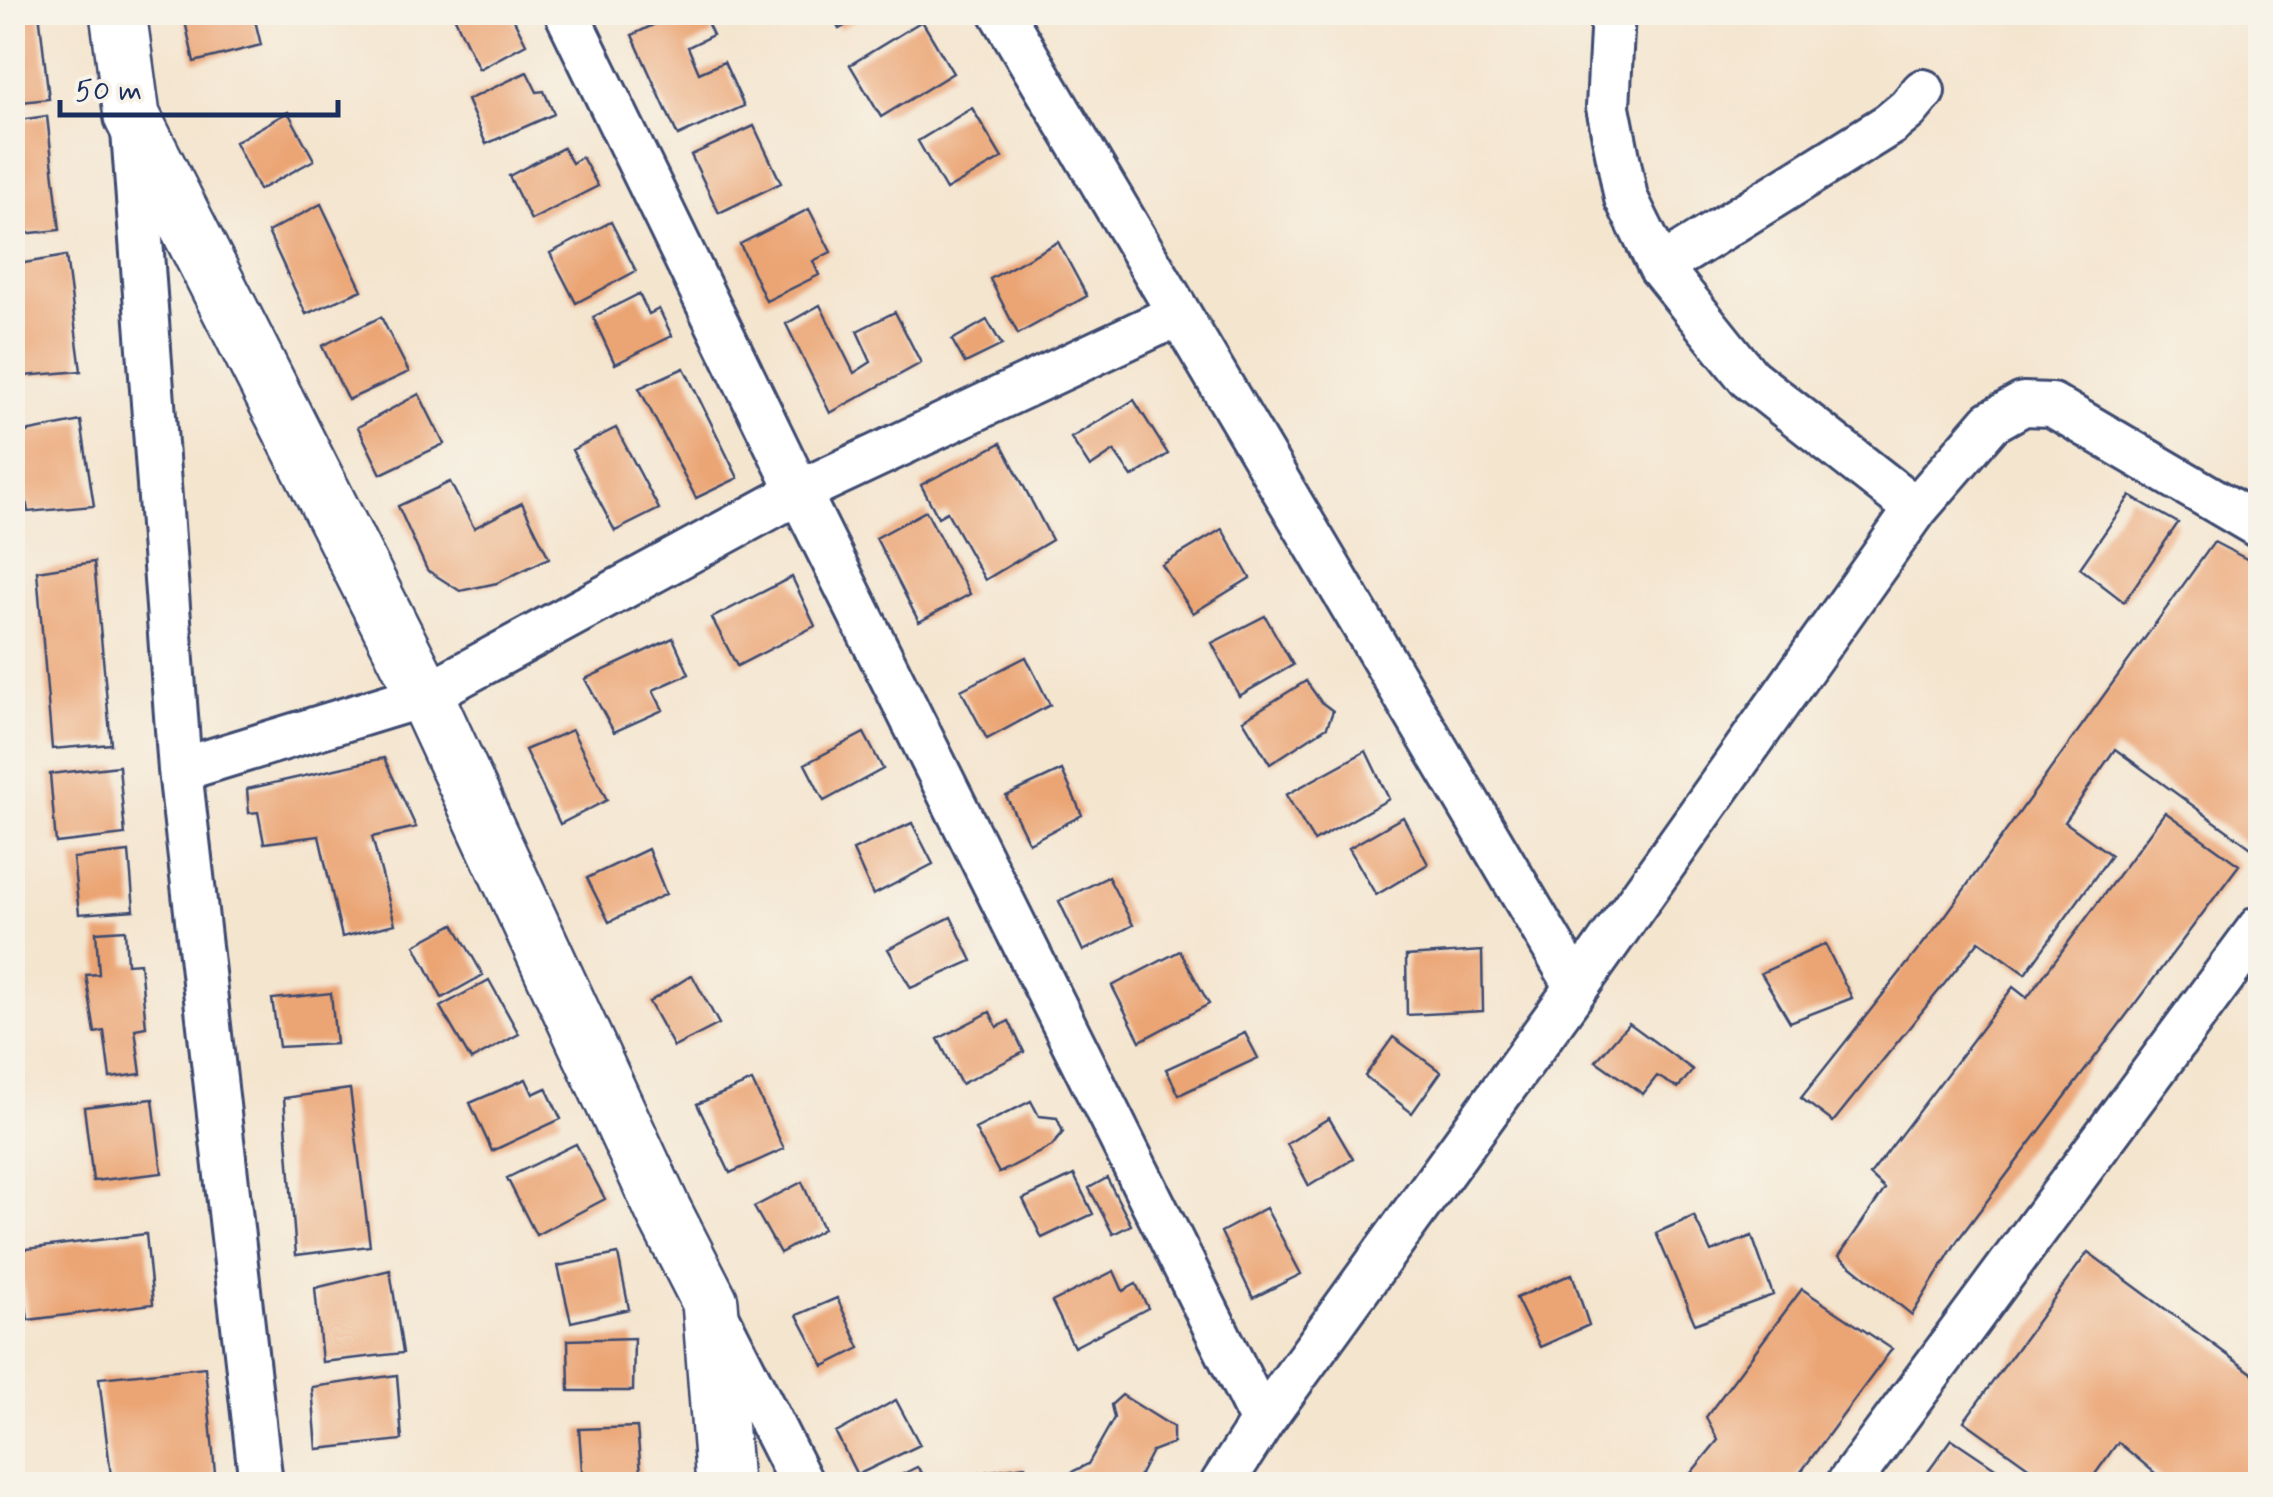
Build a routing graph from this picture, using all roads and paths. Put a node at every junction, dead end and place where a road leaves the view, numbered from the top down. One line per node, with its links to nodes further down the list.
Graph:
1 (118, 12): 6 (street)
2 (566, 12): 9 (street)
3 (1001, 12): 8 (street)
4 (1613, 12): 7 (street)
5 (1923, 91): 7 (street)
6 (132, 116): 12 (street); 13 (street)
7 (1660, 268): 10 (street)
8 (1177, 315): 9 (street); 15 (street)
9 (799, 492): 12 (street); 17 (street)
10 (1916, 509): 11 (street); 15 (street)
11 (2260, 527)
12 (426, 695): 13 (street); 16 (street)
13 (180, 770): 18 (street)
14 (2260, 927): 22 (street)
15 (1577, 987): 17 (street)
16 (710, 1302): 19 (street); 20 (street)
17 (1262, 1422): 21 (street)
18 (261, 1484)
19 (724, 1484)
20 (802, 1484)
21 (1222, 1484)
22 (1848, 1484)

